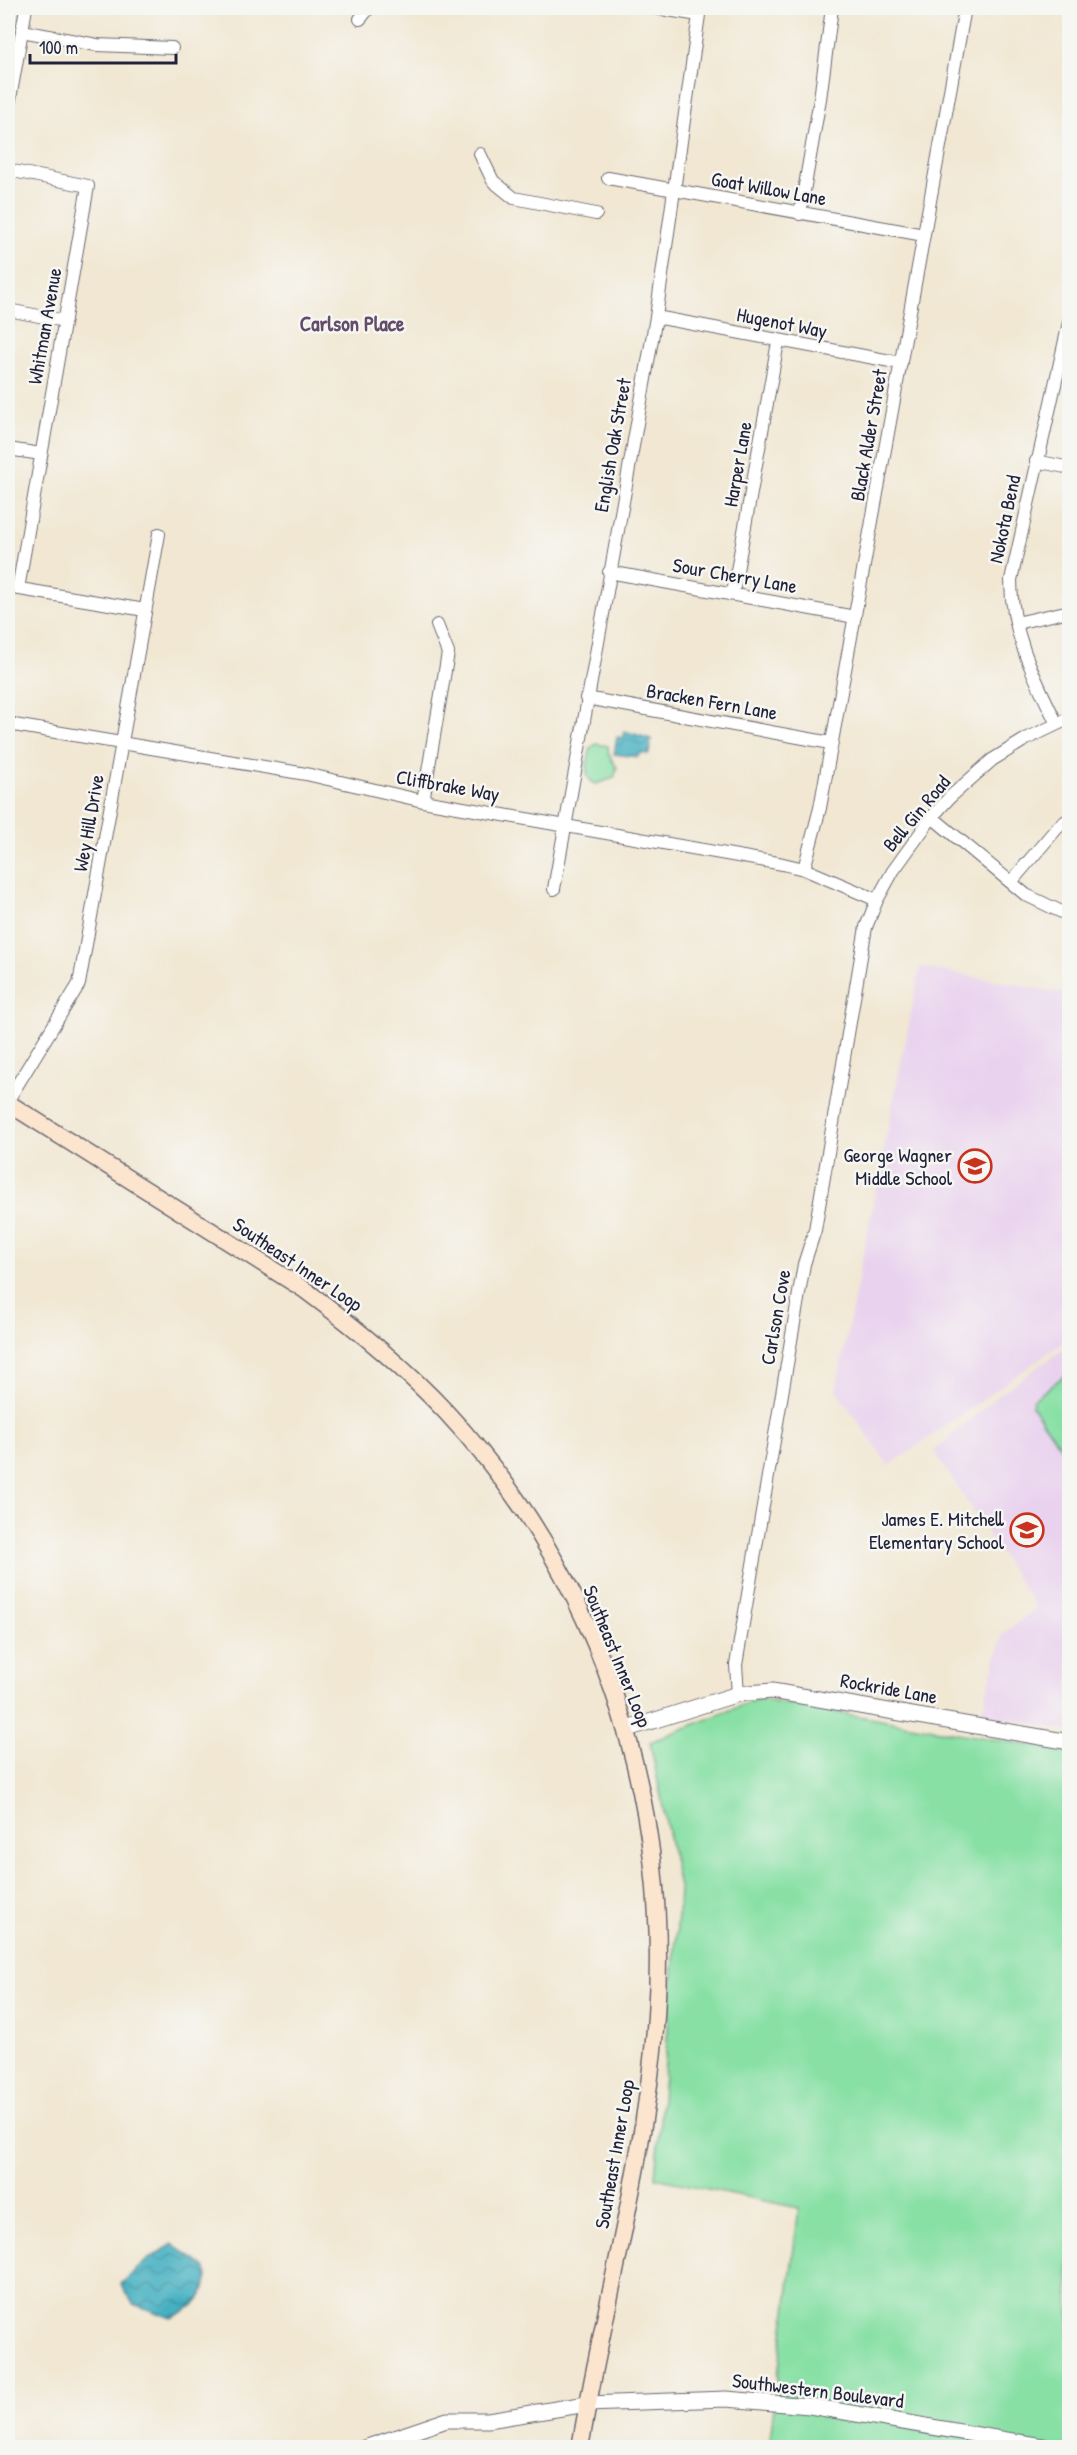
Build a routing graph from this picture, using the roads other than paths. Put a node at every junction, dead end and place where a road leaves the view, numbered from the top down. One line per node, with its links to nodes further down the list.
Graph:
1 (26, 8): 8 (street)
2 (369, 8): 7 (street)
3 (655, 8): 6 (street)
4 (832, 8): 16 (street)
5 (965, 8): 17 (street, Black Alder Street)
6 (699, 11): 14 (street, English Oak Street)
7 (360, 19)
8 (22, 31): 9 (street); 10 (street)
9 (172, 48)
10 (8, 110)
11 (480, 154): 15 (street)
12 (8, 170): 21 (street, Whitman Avenue)
13 (608, 178): 14 (street, Goat Willow Lane)
14 (675, 191): 16 (street, Goat Willow Lane); 19 (street, English Oak Street)
15 (596, 214)
16 (800, 214): 17 (street, Goat Willow Lane)
17 (924, 235): 23 (street, Black Alder Street)
18 (8, 310): 21 (street)
19 (656, 317): 22 (street, Hugenot Way); 29 (street, English Oak Street)
20 (1070, 318): 26 (street, Nokota Bend)
21 (65, 321): 25 (street, Whitman Avenue)
22 (778, 342): 23 (street, Hugenot Way); 31 (street, Harper Lane)
23 (901, 363): 34 (street, Black Alder Street)
24 (8, 449): 25 (street)
25 (41, 454): 30 (street, Whitman Avenue)
26 (1036, 461): 27 (street); 35 (street, Nokota Bend)
27 (1070, 468)
28 (159, 534): 32 (street, Wey Hill Drive)
29 (609, 572): 31 (street, Sour Cherry Lane); 37 (street, English Oak Street)
30 (13, 588): 32 (street)
31 (733, 593): 34 (street, Sour Cherry Lane)
32 (146, 610): 42 (street, Wey Hill Drive)
33 (1070, 611): 35 (street)
34 (855, 616): 41 (street, Black Alder Street)
35 (1016, 622): 40 (street, Nokota Bend)
36 (438, 625): 43 (street)
37 (586, 698): 41 (street, Bracken Fern Lane); 46 (street, English Oak Street)
38 (1070, 718): 40 (street, Bell Gin Road)
39 (8, 724): 42 (street, Cliffbrake Way)
40 (1057, 724): 44 (street, Bell Gin Road)
41 (831, 743): 47 (street, Black Alder Street)
42 (122, 744): 43 (street, Cliffbrake Way); 53 (street, Wey Hill Drive)
43 (423, 801): 46 (street, Cliffbrake Way)
44 (932, 817): 48 (street); 50 (street, Bell Gin Road)
45 (1070, 818): 48 (street)
46 (565, 825): 47 (street, Cliffbrake Way); 49 (street, English Oak Street)
47 (804, 869): 50 (street, Cliffbrake Way)
48 (1011, 882): 51 (street)
49 (554, 889)
50 (877, 900): 52 (street, Bell Gin Road)
51 (1070, 916)
52 (864, 948): 54 (street, Carlson Cove)
53 (8, 1101): 55 (main road, Southeast Inner Loop)
54 (738, 1694): 55 (street, Rockride Lane); 56 (street, Rockride Lane)
55 (627, 1729): 57 (main road, Southeast Inner Loop)
56 (1070, 1742)
57 (587, 2404): 58 (street, Southwestern Boulevard); 59 (main road, Southeast Inner Loop); 60 (street, Southwestern Boulevard)
58 (364, 2448)
59 (580, 2448)
60 (1054, 2448)

